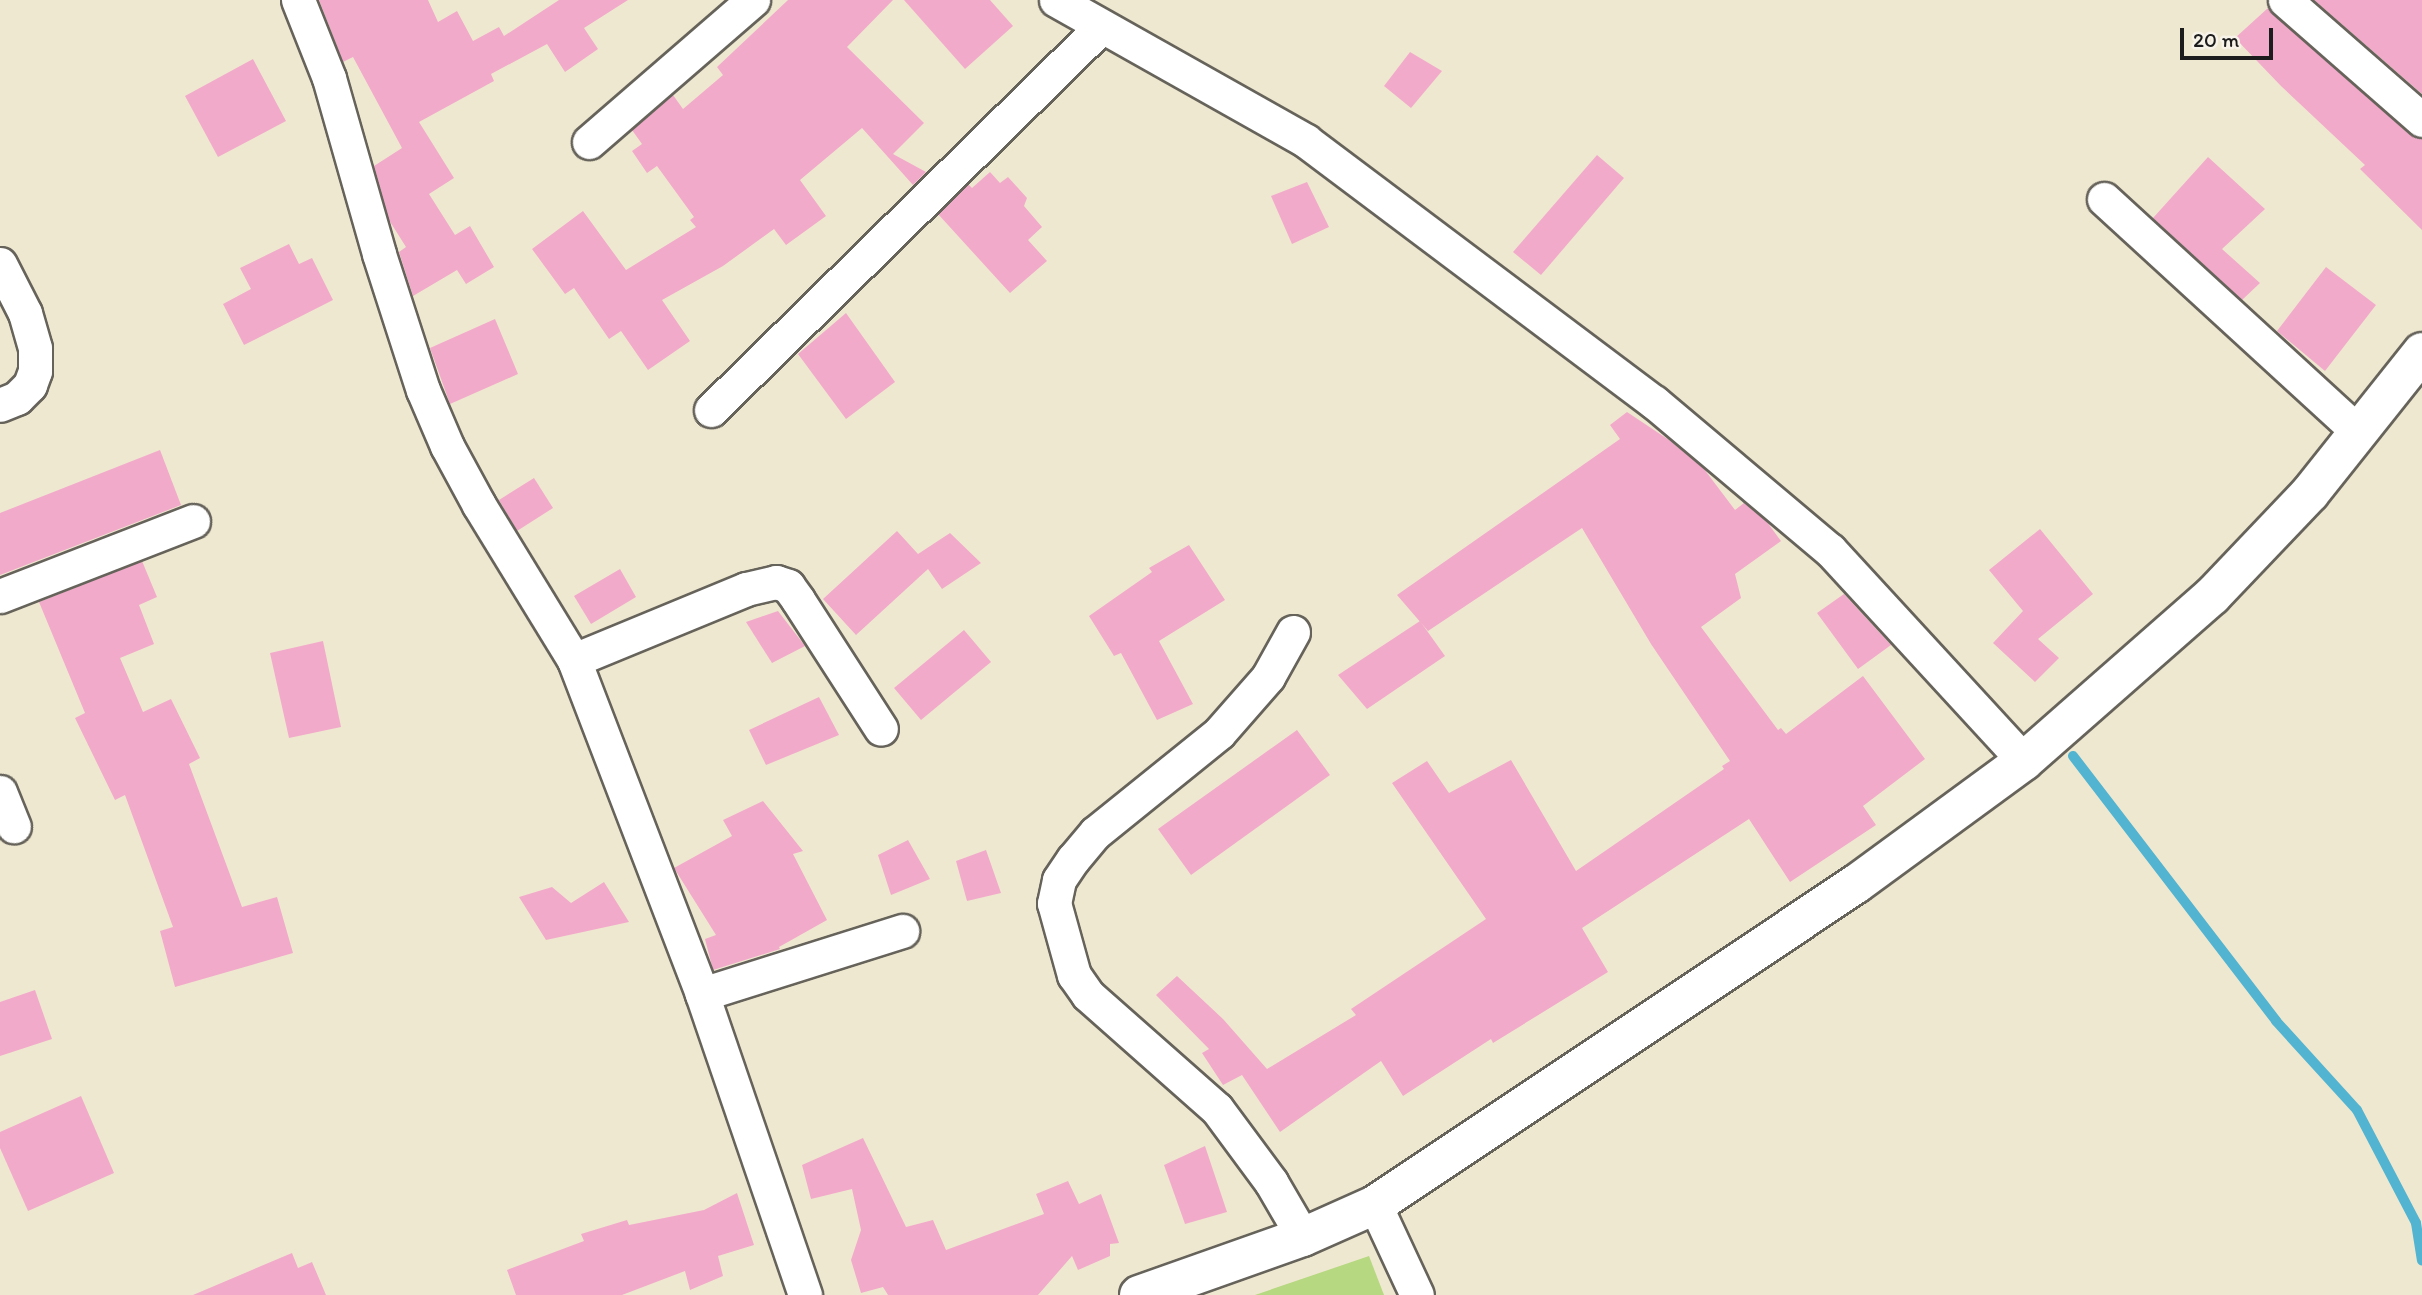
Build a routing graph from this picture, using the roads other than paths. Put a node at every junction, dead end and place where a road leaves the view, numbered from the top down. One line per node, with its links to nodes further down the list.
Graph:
1 (298, 0): 17 (street)
2 (753, 0): 7 (street)
3 (1056, 0): 5 (street)
4 (2285, 0): 6 (street)
5 (1101, 27): 12 (street); 19 (street)
6 (2422, 120)
7 (589, 142)
8 (2104, 199): 13 (street)
9 (0, 264): 11 (street)
10 (2422, 352): 13 (street)
11 (0, 405)
12 (711, 410)
13 (2359, 433): 19 (street)
14 (193, 521): 15 (street)
15 (0, 596)
16 (1293, 632): 25 (street)
17 (574, 660): 18 (street); 23 (street)
18 (881, 729)
19 (2041, 747): 24 (street)
20 (0, 792): 21 (street)
21 (14, 826)
22 (902, 931): 23 (street)
23 (702, 994): 26 (street)
24 (1375, 1205): 25 (street); 28 (street)
25 (1303, 1237): 27 (street)
26 (806, 1295)
27 (1139, 1295)
28 (1417, 1295)

